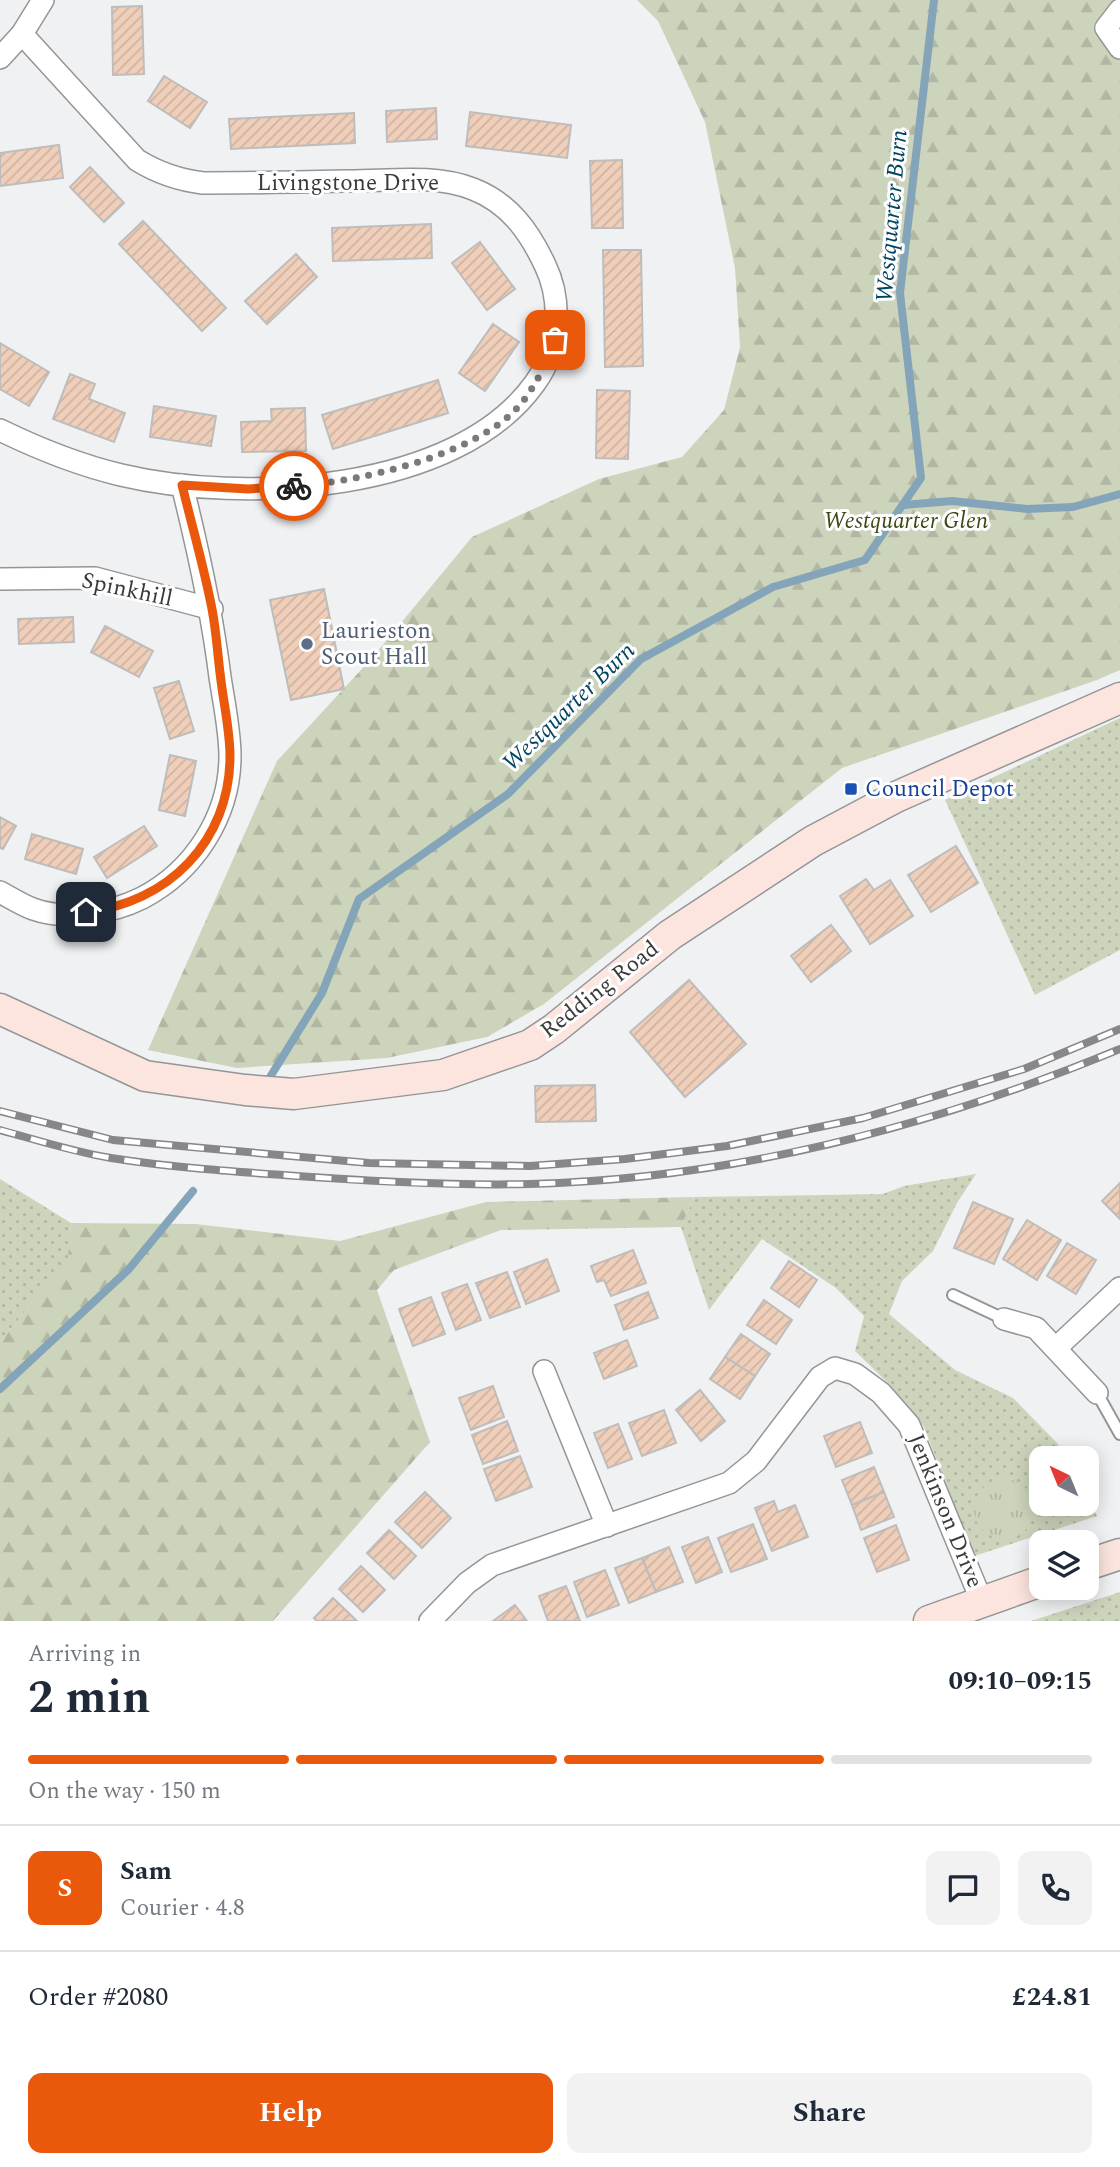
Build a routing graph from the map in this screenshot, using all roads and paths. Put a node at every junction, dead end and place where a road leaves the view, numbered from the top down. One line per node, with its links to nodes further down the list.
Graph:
1 (43, 0): 3 (street)
2 (1120, 10): 4 (street)
3 (22, 34): 5 (street); 7 (street, Livingstone Drive)
4 (1120, 48)
5 (0, 58)
6 (0, 430): 7 (street, Livingstone Drive)
7 (182, 485): 9 (street, Spinkhill)
8 (0, 579): 9 (street, Spinkhill)
9 (212, 609): 11 (street, Spinkhill)
10 (1120, 698): 12 (main road, Redding Road)
11 (0, 892)
12 (0, 1009)
13 (1120, 1288): 16 (street)
14 (953, 1295): 15 (lane)
15 (1004, 1319): 16 (street)
16 (1056, 1348): 18 (street)
17 (544, 1371): 20 (street)
18 (1097, 1393): 19 (lane)
19 (1120, 1434)
20 (607, 1526): 24 (street, Jenkinson Drive); 25 (street, Jenkinson Drive)
21 (1120, 1554): 22 (main road)
22 (1099, 1562)
23 (1029, 1585): 24 (main road)
24 (982, 1602): 26 (main road)
25 (430, 1621)
26 (929, 1621)

